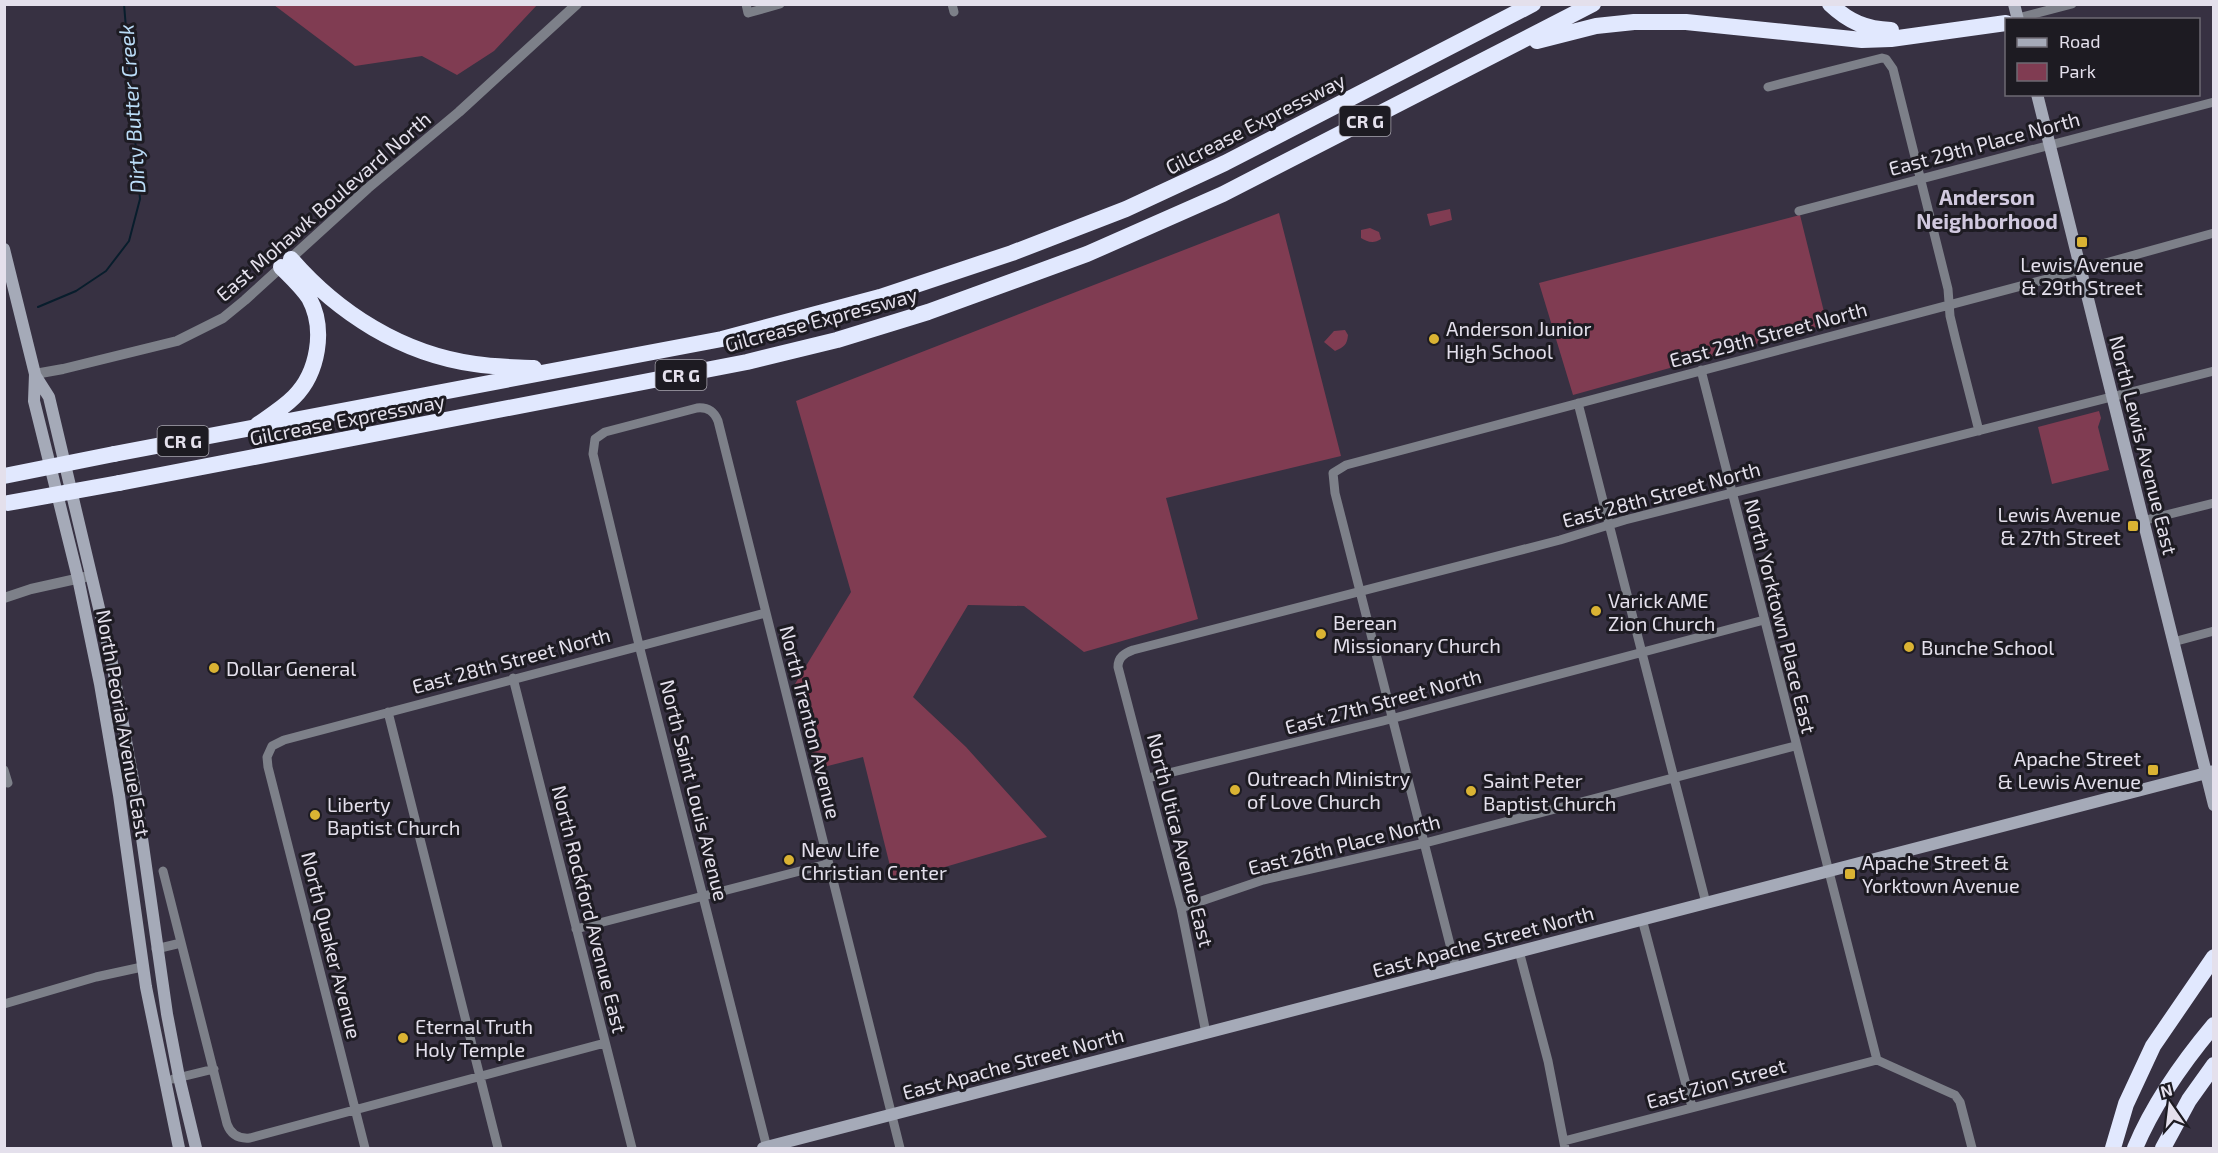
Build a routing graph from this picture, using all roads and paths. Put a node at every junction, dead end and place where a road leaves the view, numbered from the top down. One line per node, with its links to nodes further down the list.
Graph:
1 (577, 4): 9 (street, East Mohawk Boulevard North)
2 (585, 4): 9 (street, East Mohawk Boulevard North)
3 (780, 4): 8 (street)
4 (1533, 4): 24 (highway, Gilcrease Expressway / CR G)
5 (1593, 4): 12 (highway, Gilcrease Expressway / CR G)
6 (1830, 4): 10 (highway)
7 (2072, 4): 10 (street)
8 (747, 9)
9 (568, 15): 21 (street, East Mohawk Boulevard North)
10 (2014, 17)
11 (2005, 19): 12 (highway)
12 (1507, 48): 35 (highway, Gilcrease Expressway / CR G, bridge)
13 (1768, 87): 17 (street)
14 (2037, 96): 16 (main road, North Lewis Avenue East)
15 (2214, 102): 16 (street, East 29th Place North)
16 (2049, 145): 17 (street, East 29th Place North); 22 (main road, North Lewis Avenue East)
17 (1920, 179): 18 (street, East 29th Place North); 23 (street)
18 (1799, 211)
19 (2214, 233): 22 (street, East 29th Street North)
20 (4, 249): 27 (main road, North Peoria Avenue East)
21 (286, 263): 24 (highway); 27 (street, East Mohawk Boulevard North); 30 (highway)
22 (2080, 270): 23 (street, East 29th Street North); 28 (main road, North Lewis Avenue East)
23 (1949, 305): 25 (street, East 29th Street North); 31 (street)
24 (568, 369): 30 (highway, Gilcrease Expressway / CR G)
25 (1701, 370): 29 (street, East 29th Street North); 34 (street, North Yorktown Place East)
26 (2214, 370): 28 (street, East 28th Street North)
27 (35, 374): 39 (main road, North Peoria Avenue East); 40 (main road, North Peoria Avenue East)
28 (2112, 396): 31 (street, East 28th Street North); 37 (main road, North Lewis Avenue East)
29 (1578, 403): 38 (street); 41 (street, East 29th Street North)
30 (251, 429): 33 (highway, Gilcrease Expressway / CR G, bridge)
31 (1979, 431): 34 (street, East 28th Street North)
32 (594, 440): 43 (street, North Trenton Avenue); 47 (street, North Saint Louis Avenue)
33 (4, 476)
34 (1731, 494): 38 (street, East 28th Street North); 44 (street, North Yorktown Place East)
35 (6, 503)
36 (2214, 503): 37 (street)
37 (2142, 521): 46 (main road, North Lewis Avenue East)
38 (1611, 525): 41 (street, East 28th Street North); 48 (street)
39 (93, 575): 40 (street); 71 (main road, North Peoria Avenue East)
40 (78, 578): 42 (street); 74 (main road, North Peoria Avenue East)
41 (1361, 591): 49 (street, East 28th Street North); 52 (street)
42 (4, 598)
43 (765, 613): 47 (street, East 28th Street North); 62 (street, North Trenton Avenue)
44 (1764, 620): 48 (street, East 27th Street North); 53 (street, North Yorktown Place East)
45 (2214, 631): 46 (street)
46 (2173, 642): 56 (main road, North Lewis Avenue East)
47 (639, 645): 50 (street, East 28th Street North); 65 (street, North Saint Louis Avenue)
48 (1643, 653): 52 (street, East 27th Street North); 57 (street)
49 (1120, 658): 58 (street, North Utica Avenue East)
50 (513, 678): 51 (street, East 28th Street North); 69 (street, North Rockford Avenue East)
51 (388, 712): 54 (street, East 28th Street North); 84 (street)
52 (1393, 717): 58 (street, East 27th Street North); 61 (street)
53 (1796, 746): 57 (street, East 26th Place North); 63 (street, North Yorktown Place East)
54 (269, 749): 87 (street, North Quaker Avenue)
55 (4, 770): 59 (street)
56 (2210, 772): 60 (main road, North Lewis Avenue East); 63 (main road, East Apache Street North)
57 (1674, 777): 61 (street, East 26th Place North); 66 (street)
58 (1148, 778): 67 (street, North Utica Avenue East)
59 (8, 783)
60 (2214, 805)
61 (1425, 843): 67 (street, East 26th Place North); 75 (street)
62 (827, 864): 65 (street); 88 (street, North Trenton Avenue)
63 (1828, 870): 66 (main road, East Apache Street North); 80 (street, North Yorktown Place East)
64 (163, 871): 70 (street)
65 (704, 896): 69 (street); 90 (street, North Saint Louis Avenue)
66 (1706, 903): 68 (main road, East Apache Street North)
67 (1181, 908): 78 (street, North Utica Avenue East)
68 (1642, 919): 72 (main road, East Apache Street North); 86 (street)
69 (576, 929): 79 (street, North Rockford Avenue East)
70 (181, 943): 71 (street); 82 (street)
71 (156, 949): 83 (main road, North Peoria Avenue East)
72 (1519, 951): 75 (main road, East Apache Street North); 89 (street)
73 (2214, 957): 98 (highway)
74 (142, 967): 76 (street); 85 (main road, North Peoria Avenue East)
75 (1456, 968): 78 (main road, East Apache Street North)
76 (4, 1004)
77 (2214, 1025): 99 (highway)
78 (1206, 1033): 88 (main road, East Apache Street North)
79 (605, 1042): 84 (street); 95 (street, North Rockford Avenue East)
80 (1877, 1060): 86 (street, East Zion Street); 97 (street)
81 (2214, 1065): 100 (highway)
82 (214, 1069): 83 (street); 87 (street)
83 (179, 1077): 85 (street); 92 (main road, North Peoria Avenue East)
84 (480, 1078): 87 (street); 94 (street)
85 (164, 1081): 91 (main road, North Peoria Avenue East)
86 (1692, 1107): 89 (street, East Zion Street)
87 (355, 1111): 93 (street, North Quaker Avenue)
88 (892, 1114): 90 (main road, East Apache Street North); 96 (street, North Trenton Avenue)
89 (1564, 1145)
90 (766, 1148)
91 (179, 1149)
92 (196, 1149)
93 (365, 1149)
94 (498, 1149)
95 (632, 1149)
96 (900, 1149)
97 (1972, 1149)
98 (2113, 1149)
99 (2135, 1149)
100 (2163, 1149)

